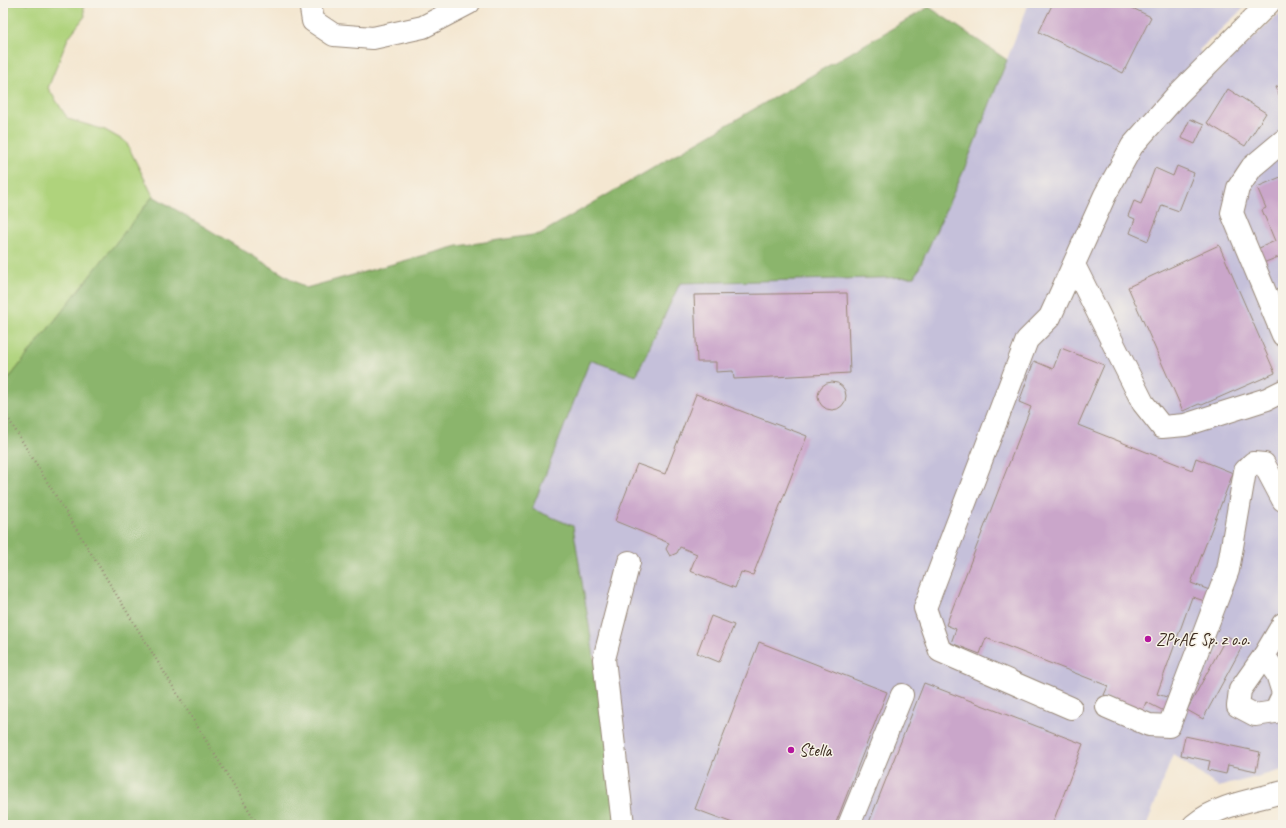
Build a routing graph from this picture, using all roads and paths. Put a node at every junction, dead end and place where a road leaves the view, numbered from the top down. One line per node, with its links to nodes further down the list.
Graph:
1 (310, 3): 2 (lane)
2 (469, 3)
3 (1270, 3): 5 (lane)
4 (1283, 141): 6 (lane)
5 (1074, 266): 7 (lane); 16 (lane)
6 (1283, 335)
7 (1283, 391)
8 (3, 410): 18 (path)
9 (1283, 500): 15 (lane)
10 (629, 562): 19 (lane)
11 (1283, 624): 12 (lane)
12 (1264, 656): 13 (lane); 13 (lane)
13 (1283, 694)
14 (902, 695): 20 (lane)
15 (1107, 707)
16 (1071, 708)
17 (1283, 792): 21 (lane)
18 (258, 825)
19 (623, 825)
20 (849, 825)
21 (1194, 825)

